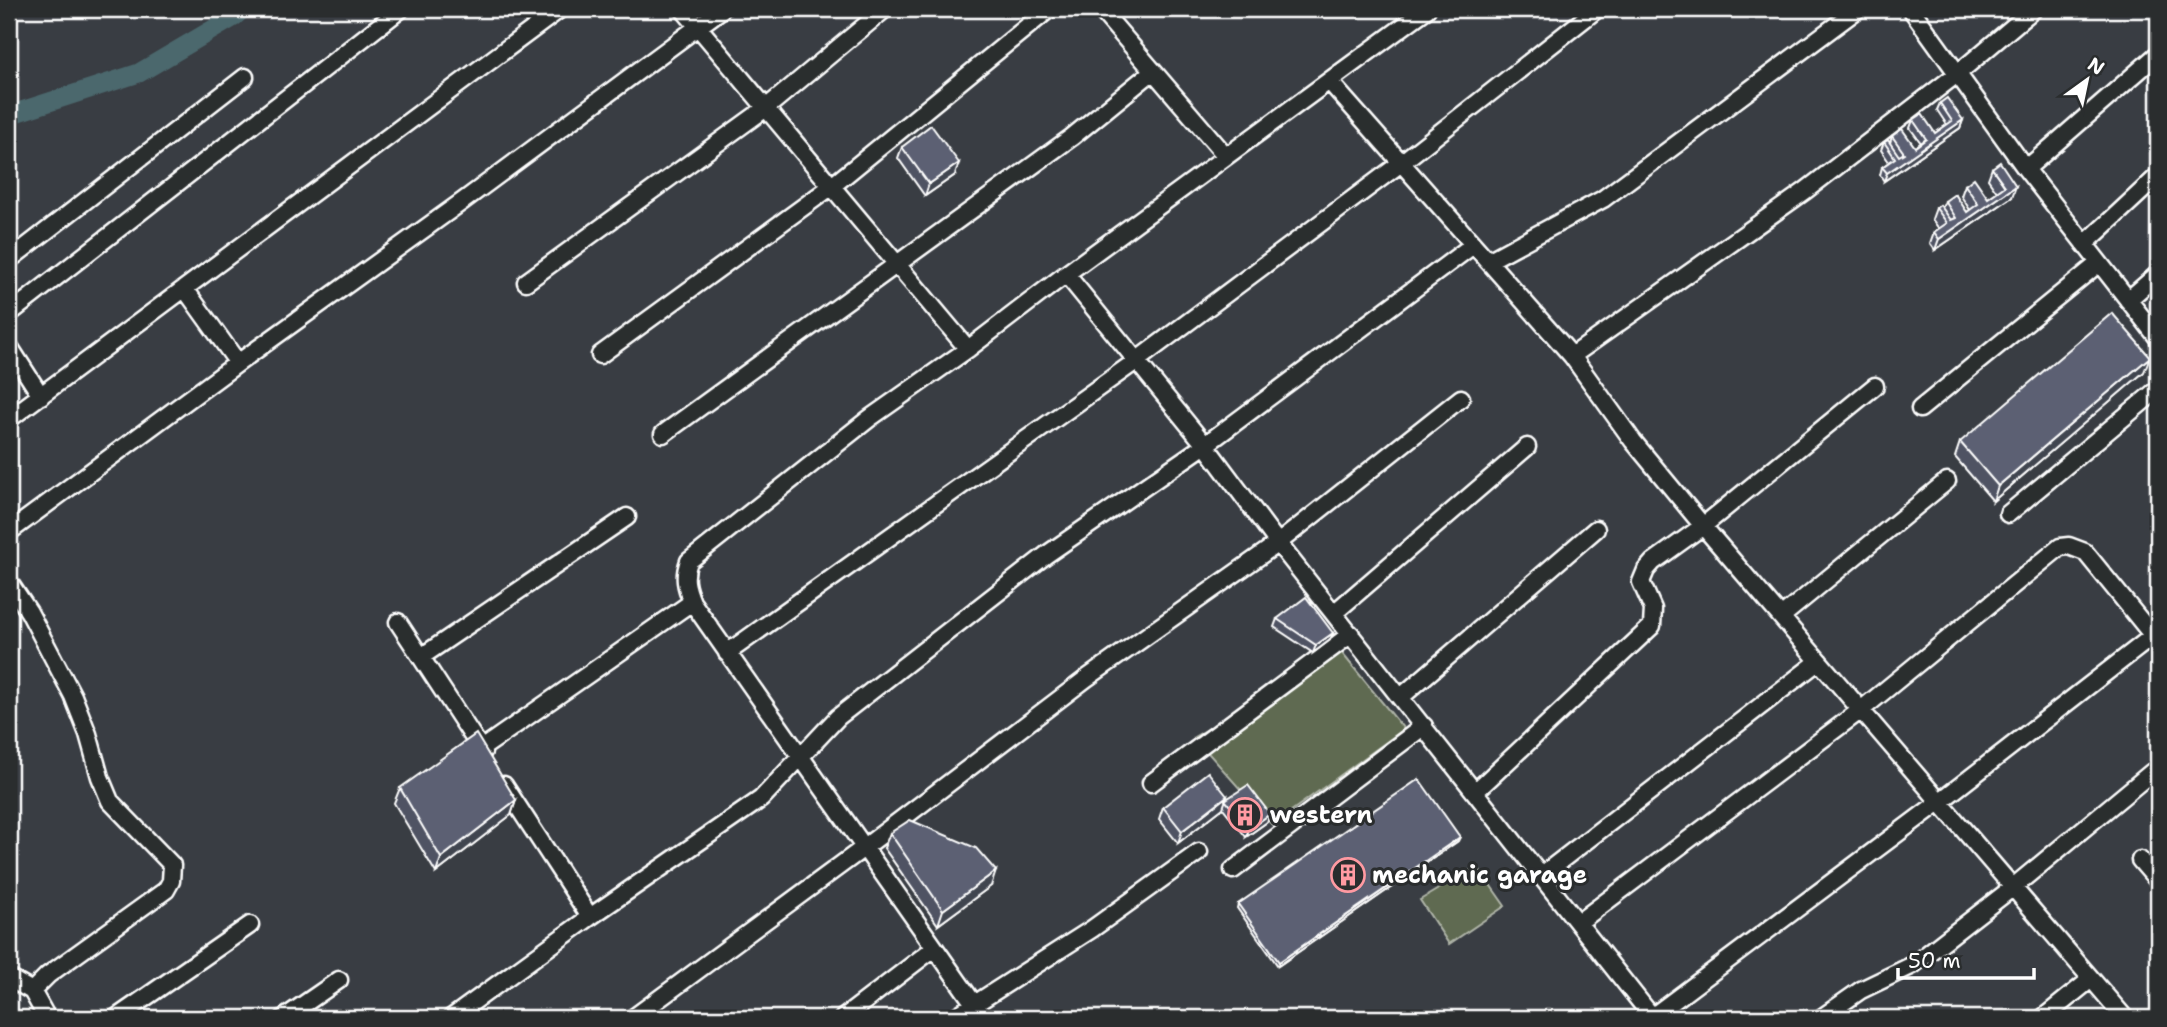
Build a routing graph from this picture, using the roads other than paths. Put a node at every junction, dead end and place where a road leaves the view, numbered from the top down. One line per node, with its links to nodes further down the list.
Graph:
1 (401, 9): 36 (street)
2 (560, 9): 34 (street)
3 (683, 9): 13 (street)
4 (722, 9): 13 (street)
5 (885, 9): 19 (street)
6 (1049, 9): 24 (street)
7 (1100, 9): 15 (street)
8 (1427, 9): 18 (street)
9 (1597, 9): 21 (street)
10 (1858, 9): 28 (street)
11 (1910, 9): 16 (street)
12 (2034, 9): 16 (street)
13 (699, 28): 19 (street); 43 (street)
14 (2158, 54): 22 (street)
15 (1153, 71): 20 (street); 30 (street)
16 (1957, 74): 22 (street); 41 (street)
17 (246, 77): 27 (street)
18 (1329, 81): 20 (street); 21 (street)
19 (766, 108): 24 (street); 33 (street)
20 (1226, 156): 31 (street)
21 (1401, 163): 26 (street); 42 (street)
22 (2026, 169): 25 (street)
23 (2158, 176): 25 (street)
24 (832, 186): 30 (street); 40 (street)
25 (2085, 244): 29 (street)
26 (1474, 245): 28 (street); 51 (street)
27 (9, 260)
28 (1488, 261): 41 (street)
29 (2099, 263): 35 (street); 48 (street)
30 (897, 264): 39 (street); 50 (street)
31 (1066, 274): 39 (street); 42 (street)
32 (2158, 274): 35 (street)
33 (526, 282)
34 (185, 289): 43 (street); 46 (street)
35 (2129, 300): 37 (street)
36 (9, 314)
37 (2158, 338)
38 (9, 346): 46 (street)
39 (968, 349): 61 (street)
40 (600, 355)
41 (1572, 356): 56 (street)
42 (1136, 361): 51 (street); 67 (street)
43 (237, 363): 58 (street)
44 (1875, 386): 56 (street)
45 (2158, 389): 54 (street)
46 (41, 396): 49 (street)
47 (1461, 398): 59 (street)
48 (1920, 409)
49 (9, 419)
50 (663, 434)
51 (1205, 445): 59 (street); 73 (street)
52 (1527, 447): 62 (street)
53 (1947, 481): 63 (street)
54 (2008, 514)
55 (627, 517): 68 (street)
56 (1703, 526): 63 (street); 77 (street)
57 (1596, 529): 70 (street)
58 (9, 532)
59 (1278, 543): 62 (street); 79 (street)
60 (9, 582): 93 (street)
61 (692, 601): 67 (street); 74 (street)
62 (1334, 613): 65 (street)
63 (1781, 617): 69 (street)
64 (398, 622): 68 (street)
65 (1351, 634): 70 (street); 76 (street)
66 (2157, 637): 71 (street); 78 (street)
67 (727, 653): 73 (street)
68 (421, 657): 74 (street)
69 (1819, 661): 71 (street); 83 (street)
70 (1401, 697): 72 (street)
71 (1861, 710): 78 (street); 87 (street)
72 (1424, 726): 77 (street); 82 (street)
73 (800, 758): 79 (street); 86 (street)
74 (488, 761): 86 (street)
75 (2152, 772): 85 (street)
76 (1151, 783)
77 (1476, 792): 83 (street)
78 (1938, 803): 85 (street); 103 (street)
79 (865, 847): 89 (street); 99 (street)
80 (1199, 852): 94 (street)
81 (2140, 860): 84 (street)
82 (1233, 870)
83 (1542, 875): 87 (street)
84 (2158, 881)
85 (2012, 888): 91 (street); 104 (street)
86 (590, 917): 98 (street)
87 (1579, 922): 103 (street)
88 (250, 925): 96 (street)
89 (933, 949): 94 (street); 100 (street)
90 (9, 978): 93 (street)
91 (2091, 979): 105 (street); 106 (street)
92 (339, 980): 97 (street)
93 (32, 991): 95 (street)
94 (973, 1003): 101 (street); 102 (street)
95 (47, 1018)
96 (116, 1018)
97 (284, 1018)
98 (451, 1018)
99 (633, 1018)
100 (843, 1018)
101 (953, 1018)
102 (984, 1018)
103 (1653, 1018)
104 (1821, 1018)
105 (2043, 1018)
106 (2125, 1018)

